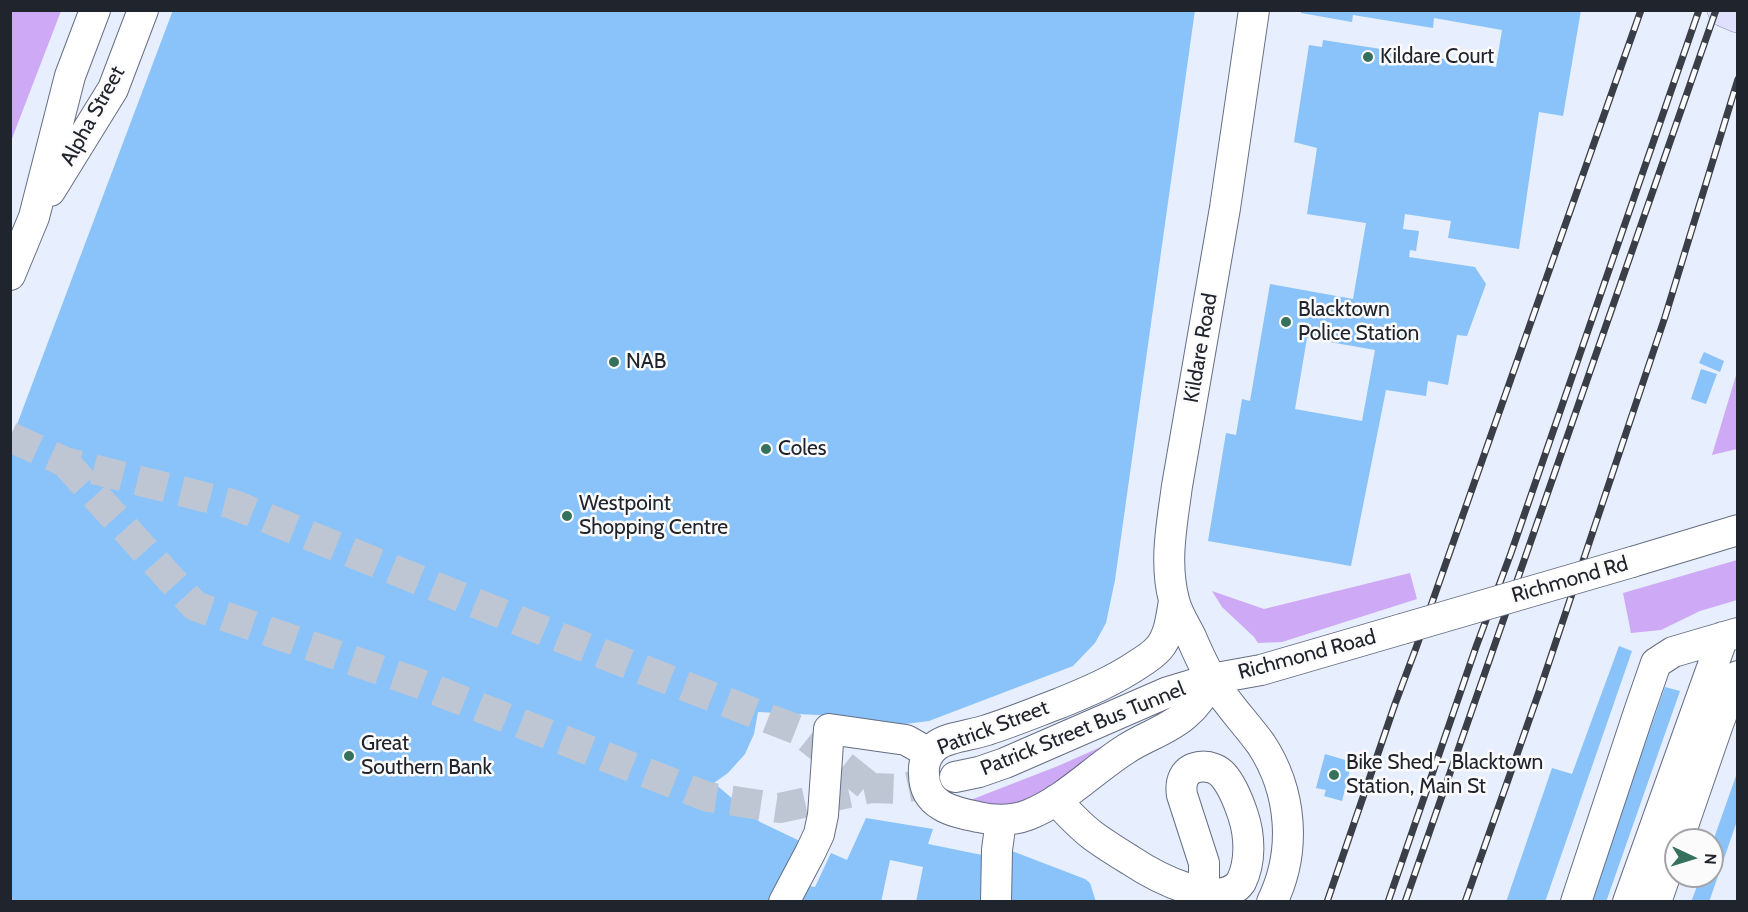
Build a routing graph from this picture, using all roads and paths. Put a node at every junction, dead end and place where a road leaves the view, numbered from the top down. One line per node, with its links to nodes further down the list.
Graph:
1 (96, 10): 6 (street, Alpha Street)
2 (143, 10): 6 (street, Alpha Street)
3 (1254, 10): 9 (street, Kildare Road)
4 (1724, 10): 5 (main road)
5 (1737, 16)
6 (34, 217): 7 (street, Alpha Street)
7 (10, 276)
8 (1737, 530): 10 (street, Richmond Rd, bridge)
9 (1174, 601): 13 (street, Kildare Road); 14 (street, Patrick Street)
10 (1402, 629): 13 (street, Richmond Road)
11 (1732, 638): 24 (street); 25 (street)
12 (1737, 676): 18 (street)
13 (1211, 679): 15 (street, Patrick Street Bus Tunnel); 16 (street, Patrick Street); 23 (street, Kildare Road)
14 (929, 753): 17 (street, Patrick Street); 21 (street)
15 (955, 777)
16 (1056, 800): 17 (street, Patrick Street); 20 (street)
17 (1001, 820): 22 (street)
18 (1682, 828)
19 (1664, 879): 26 (street)
20 (1199, 896)
21 (784, 902)
22 (996, 902)
23 (1272, 902)
24 (1576, 902)
25 (1628, 902)
26 (1656, 902)

